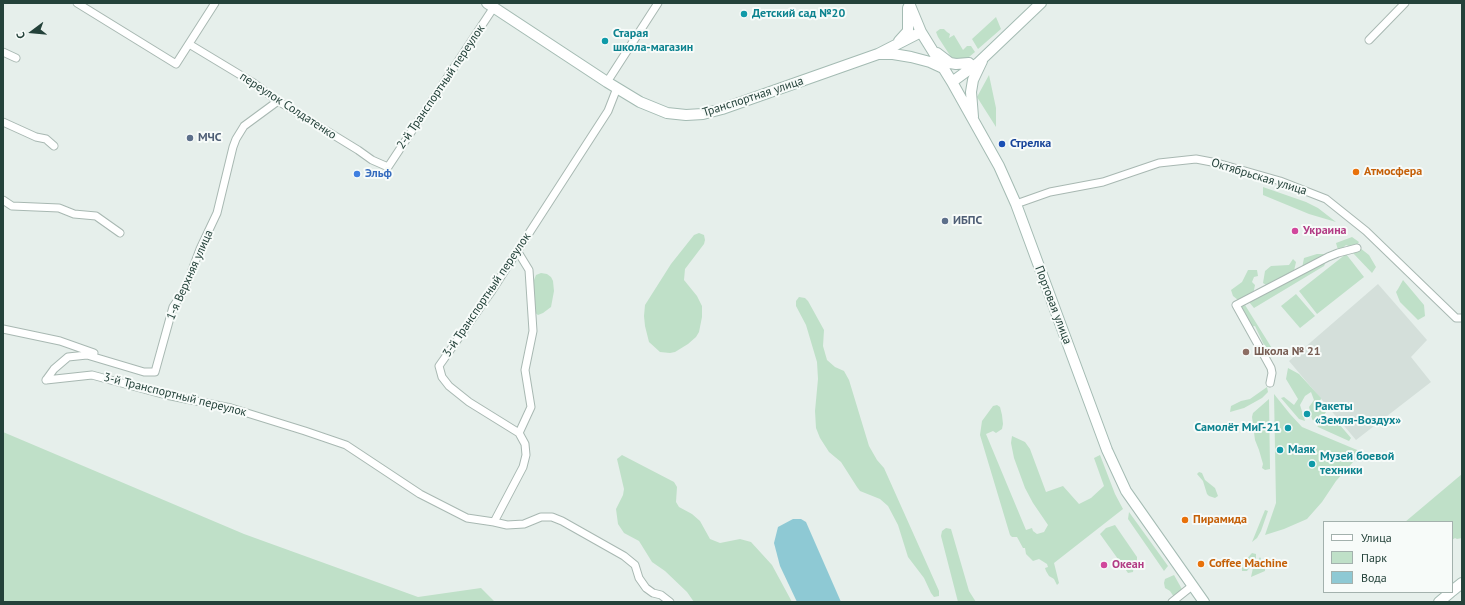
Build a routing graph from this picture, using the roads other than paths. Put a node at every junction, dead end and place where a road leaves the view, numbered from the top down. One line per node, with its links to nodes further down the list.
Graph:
1 (77, 3): 10 (street)
2 (215, 3): 10 (street)
3 (658, 3): 19 (street)
4 (908, 3): 8 (main road, Портовая улица); 11 (main road)
5 (1041, 3): 15 (main road)
6 (1404, 3): 9 (street)
7 (491, 5): 19 (main road, Транспортная улица); 26 (street, 2-й Транспортный переулок)
8 (921, 32): 11 (main road, Транспортная улица); 12 (main road, Портовая улица)
9 (1369, 40)
10 (189, 44): 22 (street, переулок Солдатенко)
11 (895, 45): 14 (main road, Транспортная улица)
12 (930, 47): 17 (main road); 18 (main road, Портовая улица)
13 (3, 52): 16 (street)
14 (878, 54): 18 (main road, Транспортная улица); 21 (main road, Транспортная улица)
15 (984, 57): 17 (main road); 20 (main road); 23 (main road)
16 (16, 58)
17 (969, 63): 18 (main road)
18 (943, 68): 20 (main road, Портовая улица)
19 (607, 82): 21 (main road, Транспортная улица)
20 (952, 82): 23 (main road, Портовая улица)
21 (616, 88): 31 (street, 3-й Транспортный переулок)
22 (278, 101): 26 (street, переулок Солдатенко); 34 (street, 1-я Верхняя улица)
23 (974, 121): 28 (main road, Портовая улица)
24 (3, 122): 25 (street)
25 (54, 146)
26 (388, 167)
27 (3, 200): 29 (street)
28 (1016, 204): 32 (street, Октябрьская улица); 40 (main road, Портовая улица)
29 (120, 233)
30 (1357, 248): 36 (street)
31 (518, 252): 37 (street); 37 (street, 3-й Транспортный переулок)
32 (1462, 318)
33 (3, 329): 34 (street)
34 (101, 360): 35 (street, 1-я Верхняя улица)
35 (46, 380): 38 (street, 3-й Транспортный переулок)
36 (1270, 382)
37 (519, 433): 38 (street)
38 (494, 522): 43 (street, 3-й Транспортный переулок)
39 (1462, 583): 41 (main road)
40 (1192, 586): 44 (street); 45 (main road, Портовая улица)
41 (1453, 590)
42 (1450, 593): 46 (main road)
43 (670, 602)
44 (1172, 602)
45 (1204, 602)
46 (1439, 602)

